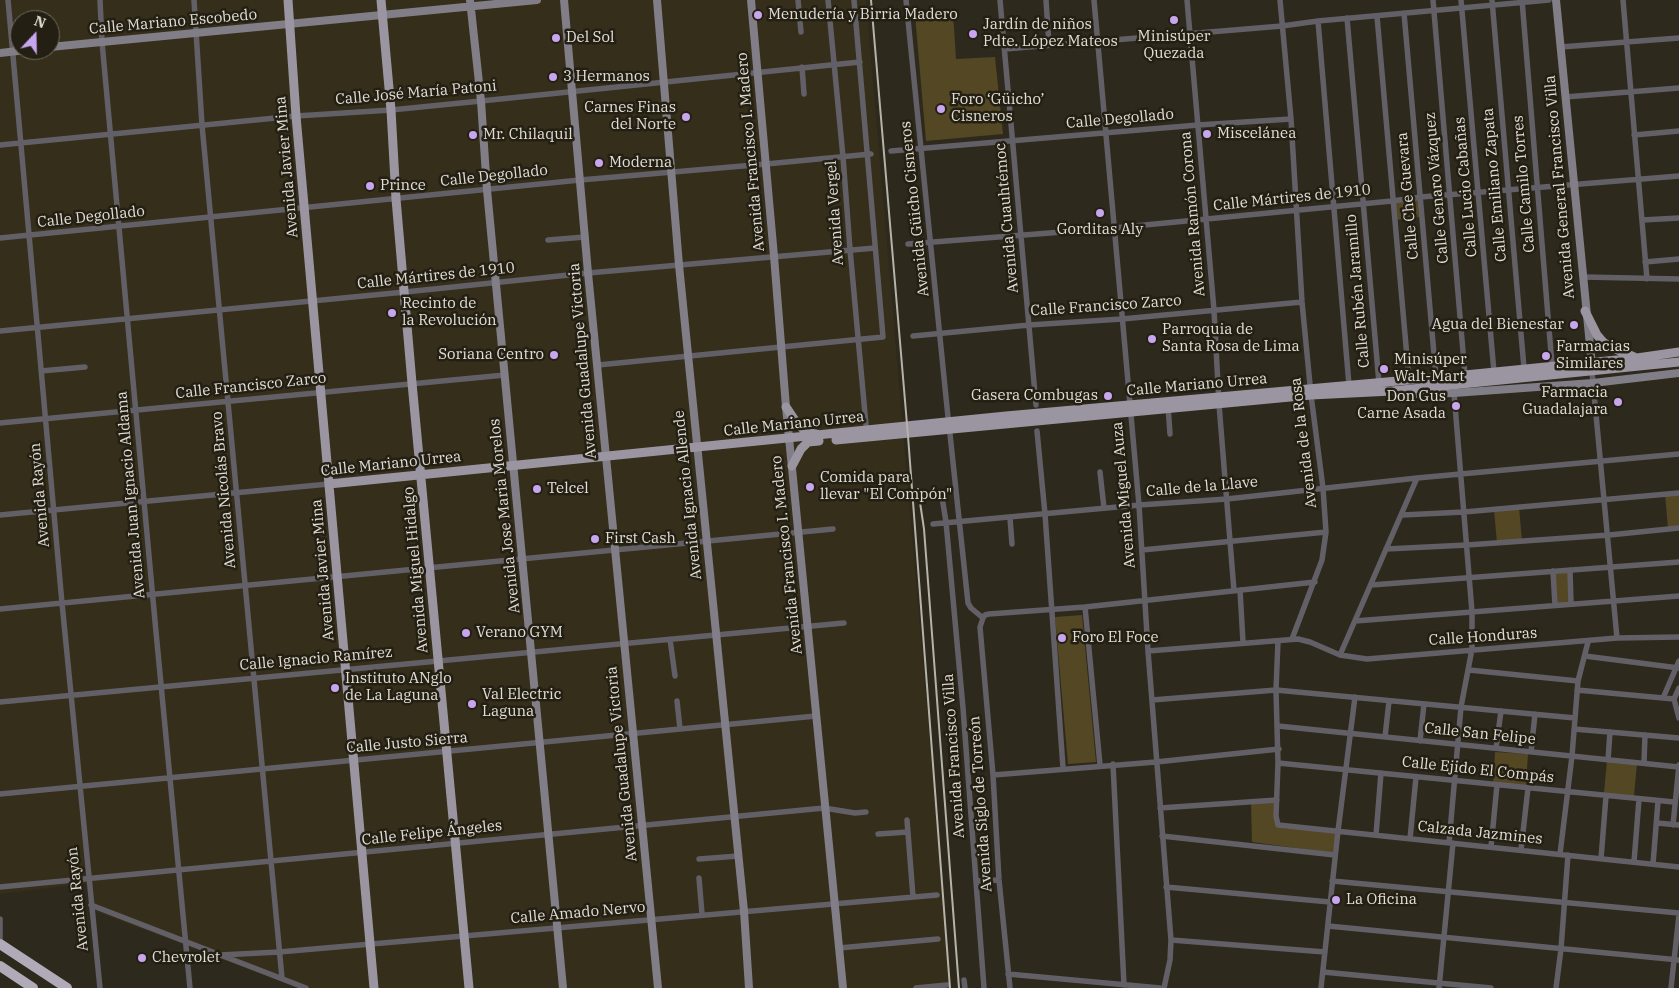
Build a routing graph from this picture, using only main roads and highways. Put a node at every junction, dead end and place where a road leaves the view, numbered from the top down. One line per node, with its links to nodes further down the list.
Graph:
1 (288, 0): 10 (main road, Avenida Javier Mina)
2 (381, 0): 9 (main road, Avenida Miguel Hidalgo)
3 (537, 0): 8 (main road, Calle Mariano Escobedo)
4 (564, 0): 26 (main road, Avenida Guadalupe Victoria)
5 (657, 0): 25 (main road, Avenida Ignacio Allende)
6 (751, 0): 21 (main road, Avenida Francisco I. Madero)
7 (1556, 0): 12 (main road, Avenida General Francisco Villa)
8 (471, 3): 9 (main road, Calle Mariano Escobedo); 27 (main road, Avenida Jose Maria Morelos)
9 (383, 16): 10 (main road, Calle Mariano Escobedo); 29 (main road, Avenida Miguel Hidalgo)
10 (290, 24): 11 (main road, Calle Mariano Escobedo); 30 (main road, Avenida Javier Mina)
11 (60, 46)
12 (1585, 311): 14 (main road); 15 (main road, Avenida General Francisco Villa)
13 (1679, 352): 14 (main road, Calle Mariano Urrea)
14 (1637, 358): 15 (main road, Calle Mariano Urrea)
15 (1591, 362): 17 (main road, Avenida General Francisco Villa); 20 (main road, Calle Mariano Urrea)
16 (1679, 362): 17 (main road, Calle Mariano Urrea)
17 (1592, 372): 19 (main road, Calle Mariano Urrea)
18 (1679, 373): 19 (main road)
19 (1392, 391): 20 (main road, Calle Mariano Urrea)
20 (1310, 392): 22 (main road, Calle Mariano Urrea)
21 (786, 407): 23 (main road); 24 (main road, Avenida Francisco I. Madero)
22 (1130, 409): 23 (main road, Calle Mariano Urrea); 28 (main road, Calle Mariano Urrea)
23 (821, 435): 24 (main road, Calle Mariano Urrea)
24 (789, 438): 25 (main road, Calle Mariano Urrea); 28 (main road, Avenida Francisco I. Madero)
25 (697, 447): 26 (main road, Calle Mariano Urrea); 39 (main road, Avenida Ignacio Allende)
26 (606, 456): 27 (main road, Calle Mariano Urrea); 38 (main road, Avenida Guadalupe Victoria)
27 (514, 466): 29 (main road, Calle Mariano Urrea); 37 (main road, Avenida Jose Maria Morelos)
28 (792, 466): 40 (main road, Avenida Francisco I. Madero)
29 (420, 475): 30 (main road, Calle Mariano Urrea); 36 (main road, Avenida Miguel Hidalgo)
30 (329, 484): 35 (main road, Avenida Javier Mina)
31 (0, 944): 34 (highway)
32 (0, 966): 33 (highway)
33 (33, 988)
34 (67, 988)
35 (374, 988)
36 (469, 988)
37 (563, 988)
38 (658, 988)
39 (749, 988)
40 (843, 988)

